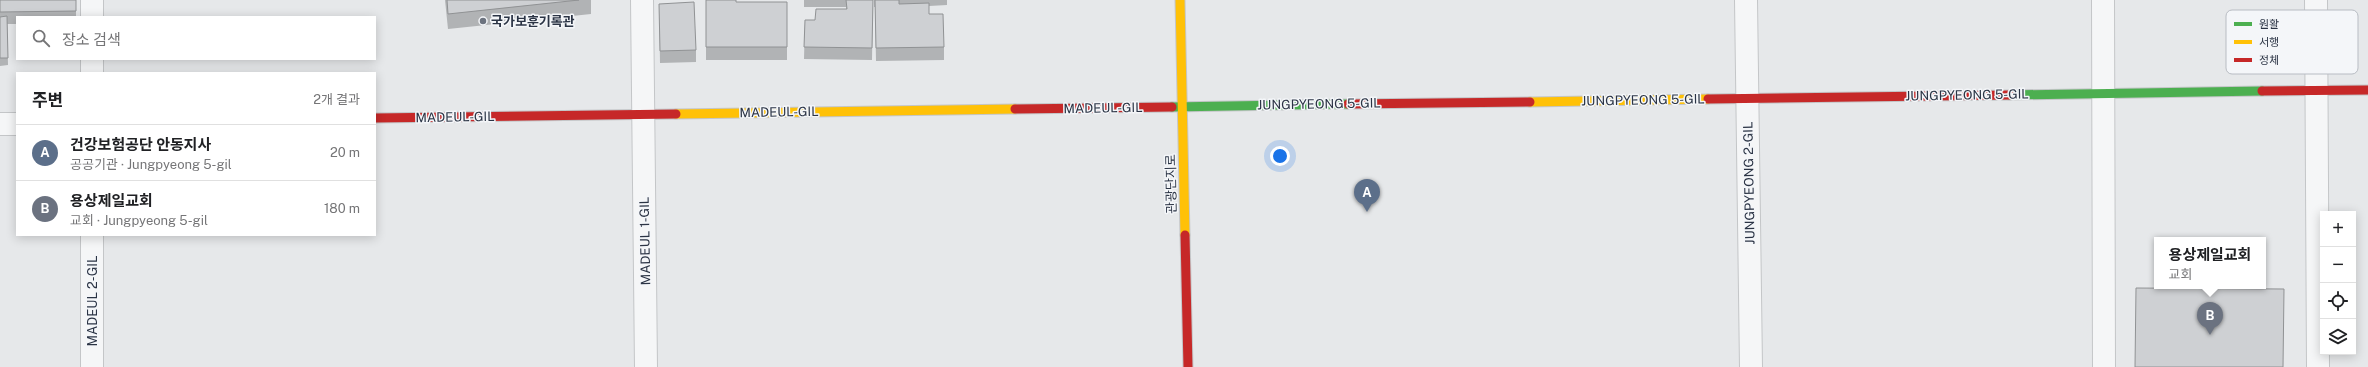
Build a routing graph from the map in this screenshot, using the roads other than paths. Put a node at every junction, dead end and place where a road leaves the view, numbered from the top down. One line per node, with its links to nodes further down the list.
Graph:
1 (92, 0): 6 (street)
2 (642, 0): 15 (street, MADEUL 1-GIL)
3 (1180, 0): 14 (street, 관광단지로)
4 (1746, 0): 13 (street, JUNGPYEONG 2-GIL)
5 (2103, 0): 12 (street)
6 (92, 16)
7 (92, 60): 8 (street)
8 (92, 72)
9 (2316, 74): 10 (street)
10 (2316, 90): 11 (street, JUNGPYEONG 5-GIL); 12 (street, JUNGPYEONG 5-GIL); 25 (street)
11 (2368, 90)
12 (2103, 93): 13 (street, JUNGPYEONG 5-GIL); 24 (street)
13 (1748, 98): 14 (street, JUNGPYEONG 5-GIL); 23 (street, JUNGPYEONG 2-GIL)
14 (1182, 106): 15 (street, MADEUL-GIL); 22 (street, 관광단지로)
15 (643, 114): 16 (street, MADEUL-GIL); 21 (street, MADEUL 1-GIL)
16 (376, 118)
17 (0, 124): 18 (street)
18 (16, 124)
19 (92, 236): 20 (street, MADEUL 2-GIL)
20 (92, 367)
21 (646, 367)
22 (1188, 367)
23 (1751, 367)
24 (2104, 367)
25 (2318, 367)

